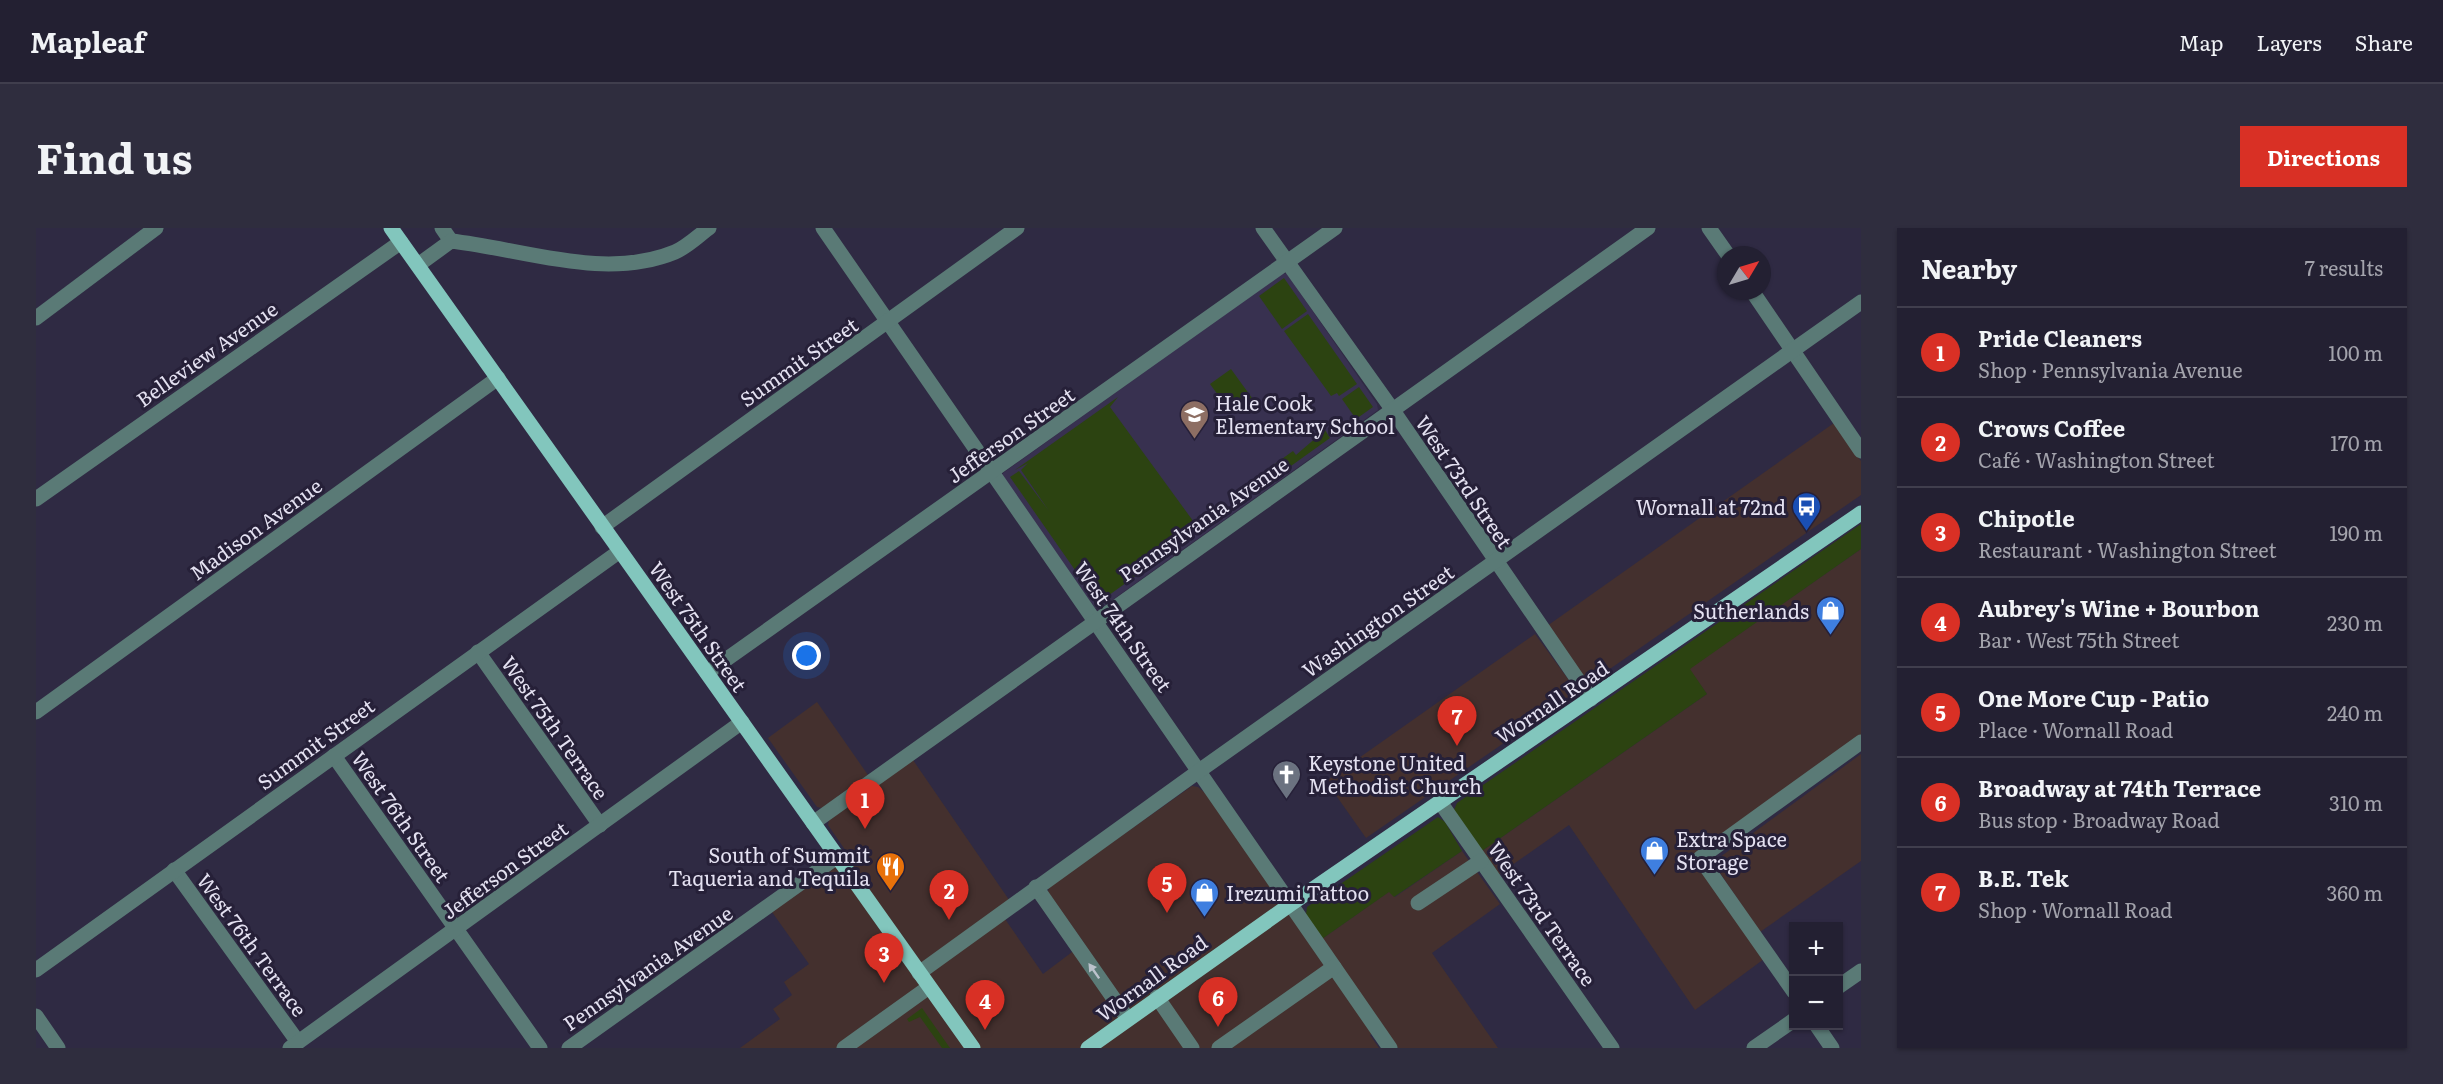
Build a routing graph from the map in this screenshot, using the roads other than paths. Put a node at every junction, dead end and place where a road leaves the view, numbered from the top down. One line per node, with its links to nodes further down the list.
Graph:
1 (156, 228): 17 (street)
2 (442, 228): 11 (street)
3 (709, 228): 11 (street)
4 (823, 228): 18 (street, West 74th Street)
5 (1017, 228): 18 (street, Summit Street)
6 (1263, 228): 13 (street, West 73rd Street)
7 (1335, 228): 13 (street, Jefferson Street)
8 (1648, 228): 21 (street, Pennsylvania Avenue)
9 (1709, 228): 12 (street)
10 (396, 232): 14 (main road, West 75th Street); 24 (street, Belleview Avenue)
11 (451, 242): 14 (street)
12 (1722, 246)
13 (1287, 263): 21 (street, West 73rd Street); 23 (street, Jefferson Street)
14 (418, 265): 20 (main road, West 75th Street)
15 (1758, 300): 19 (street)
16 (1861, 302): 19 (street, Washington Street)
17 (36, 318)
18 (889, 322): 23 (street, West 74th Street); 26 (street, Summit Street)
19 (1793, 351): 22 (street); 28 (street, Washington Street)
20 (498, 378): 26 (main road, West 75th Street); 33 (street, Madison Avenue)
21 (1392, 410): 28 (street, West 73rd Street); 29 (street, Pennsylvania Avenue)
22 (1861, 451)
23 (992, 473): 29 (street, West 74th Street); 31 (street, Jefferson Street)
24 (36, 500)
25 (1861, 513): 32 (main road, Wornall Road)
26 (602, 527): 27 (main road, West 75th Street)
27 (620, 551): 30 (street, Summit Street); 31 (main road, West 75th Street)
28 (1496, 563): 32 (street, West 73rd Street); 37 (street, Washington Street)
29 (1095, 621): 37 (street, West 74th Street); 39 (street, Pennsylvania Avenue)
30 (478, 652): 36 (street, Summit Street); 40 (street, West 75th Terrace)
31 (707, 673): 34 (main road, West 75th Street)
32 (1591, 699): 38 (main road, Wornall Road)
33 (36, 712)
34 (742, 722): 39 (main road, West 75th Street); 40 (street, Jefferson Street)
35 (1861, 742): 53 (street)
36 (334, 756): 43 (street, Summit Street); 47 (street, West 76th Street)
37 (1199, 771): 44 (street, Washington Street); 46 (street, West 74th Street)
38 (1440, 802): 42 (street, West 73rd Terrace); 46 (main road, Wornall Road)
39 (813, 823): 41 (main road, West 75th Street)
40 (600, 825): 47 (street, Jefferson Street)
41 (837, 857): 51 (main road, West 75th Street); 63 (street, Pennsylvania Avenue)
42 (1481, 861): 45 (street); 70 (street, West 73rd Terrace)
43 (174, 870): 49 (street, Summit Street); 60 (street, West 76th Terrace)
44 (1036, 887): 51 (street, Washington Street); 57 (street, one-way to 44)
45 (1418, 903)
46 (1291, 904): 48 (street, West 74th Street); 55 (main road, Wornall Road)
47 (456, 929): 60 (street, Jefferson Street); 62 (street, West 76th Street)
48 (1334, 967): 68 (street); 69 (street, West 74th Street)
49 (36, 970)
50 (1861, 971): 52 (street)
51 (919, 973): 54 (main road, West 75th Street)
52 (1843, 984)
53 (1789, 985)
54 (929, 987): 64 (street); 65 (main road, West 75th Street)
55 (1157, 998): 57 (main road, Wornall Road); 67 (street)
56 (36, 1016): 61 (street)
57 (1128, 1019): 66 (main road, Wornall Road)
58 (1789, 1024): 71 (street)
59 (1820, 1030): 72 (street)
60 (294, 1045)
61 (58, 1048)
62 (540, 1048)
63 (569, 1048)
64 (844, 1048)
65 (973, 1048)
66 (1088, 1048)
67 (1192, 1048)
68 (1219, 1048)
69 (1390, 1048)
70 (1612, 1048)
71 (1754, 1048)
72 (1832, 1048)

